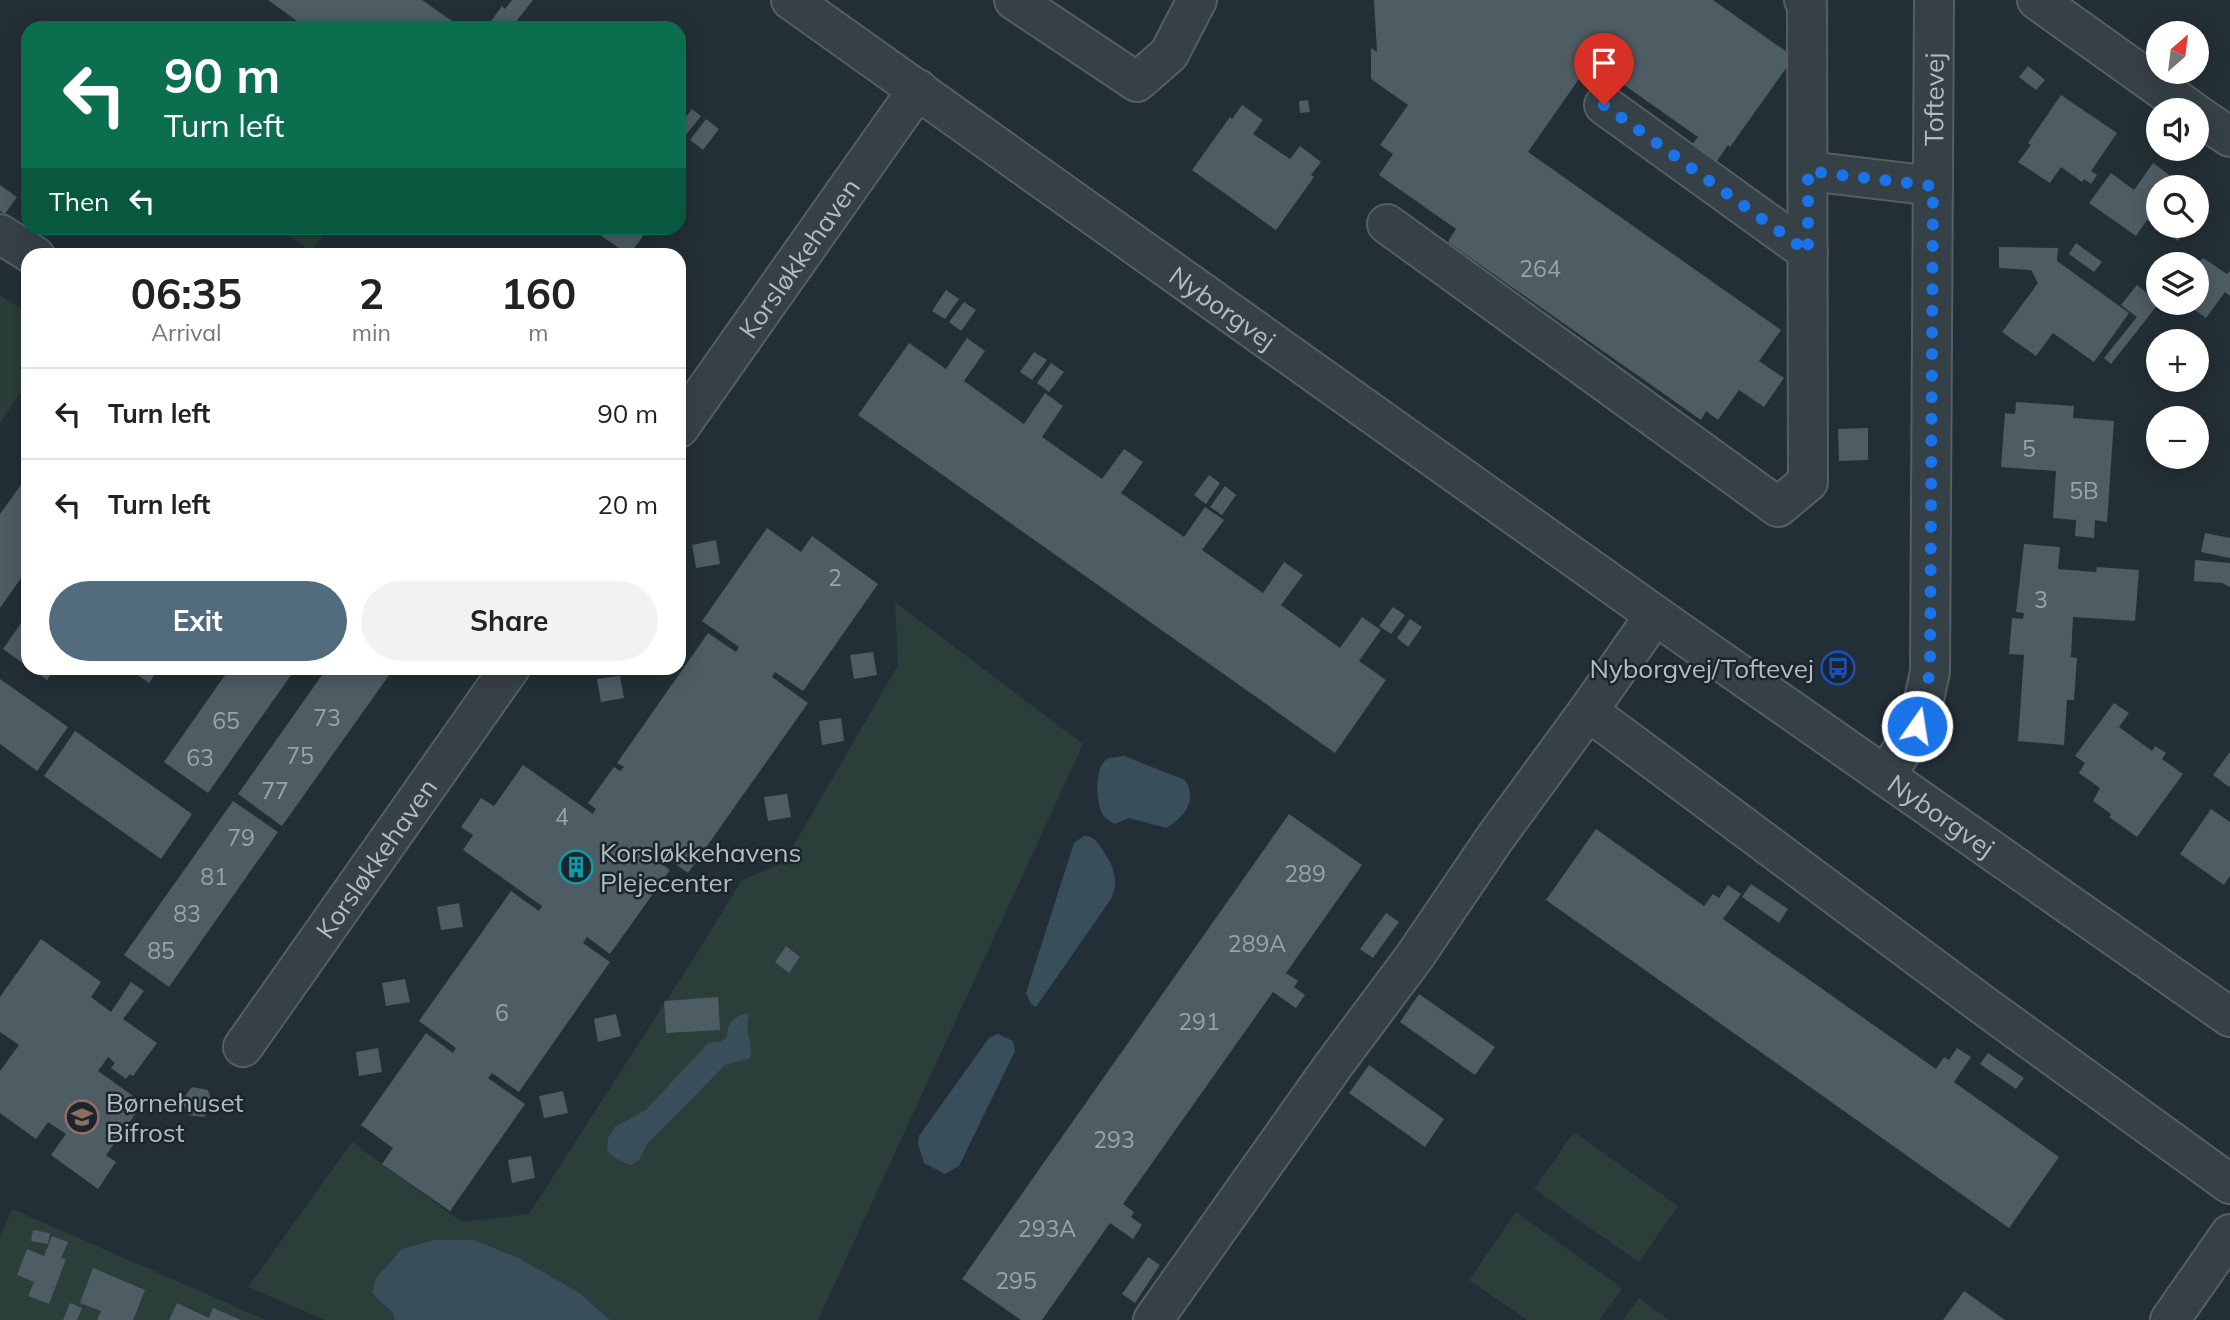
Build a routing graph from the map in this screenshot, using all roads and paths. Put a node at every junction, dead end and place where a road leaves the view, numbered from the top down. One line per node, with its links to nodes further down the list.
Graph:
1 (791, 0): 7 (street, Nyborgvej)
2 (1014, 0): 3 (street)
3 (1197, 0)
4 (1804, 0): 12 (street)
5 (1934, 0): 13 (street, Toftevej)
6 (2036, 0): 8 (street)
7 (918, 89): 18 (street, Korsløkkehaven); 19 (street, Nyborgvej)
8 (2174, 98)
9 (1604, 105): 17 (street)
10 (2209, 123): 11 (street)
11 (2230, 137)
12 (1808, 171): 13 (street); 17 (street)
13 (1933, 186): 22 (street, Toftevej)
14 (1387, 224): 17 (street)
15 (0, 234): 16 (street)
16 (22, 248)
17 (1808, 252)
18 (686, 418)
19 (1655, 615): 21 (street); 22 (street, Nyborgvej)
20 (505, 675): 24 (street, Korsløkkehaven)
21 (1588, 711): 25 (street); 27 (street)
22 (1885, 776): 23 (street, Nyborgvej)
23 (2230, 1017)
24 (243, 1047)
25 (2230, 1185)
26 (2230, 1234): 28 (street)
27 (1153, 1320)
28 (2170, 1320)

